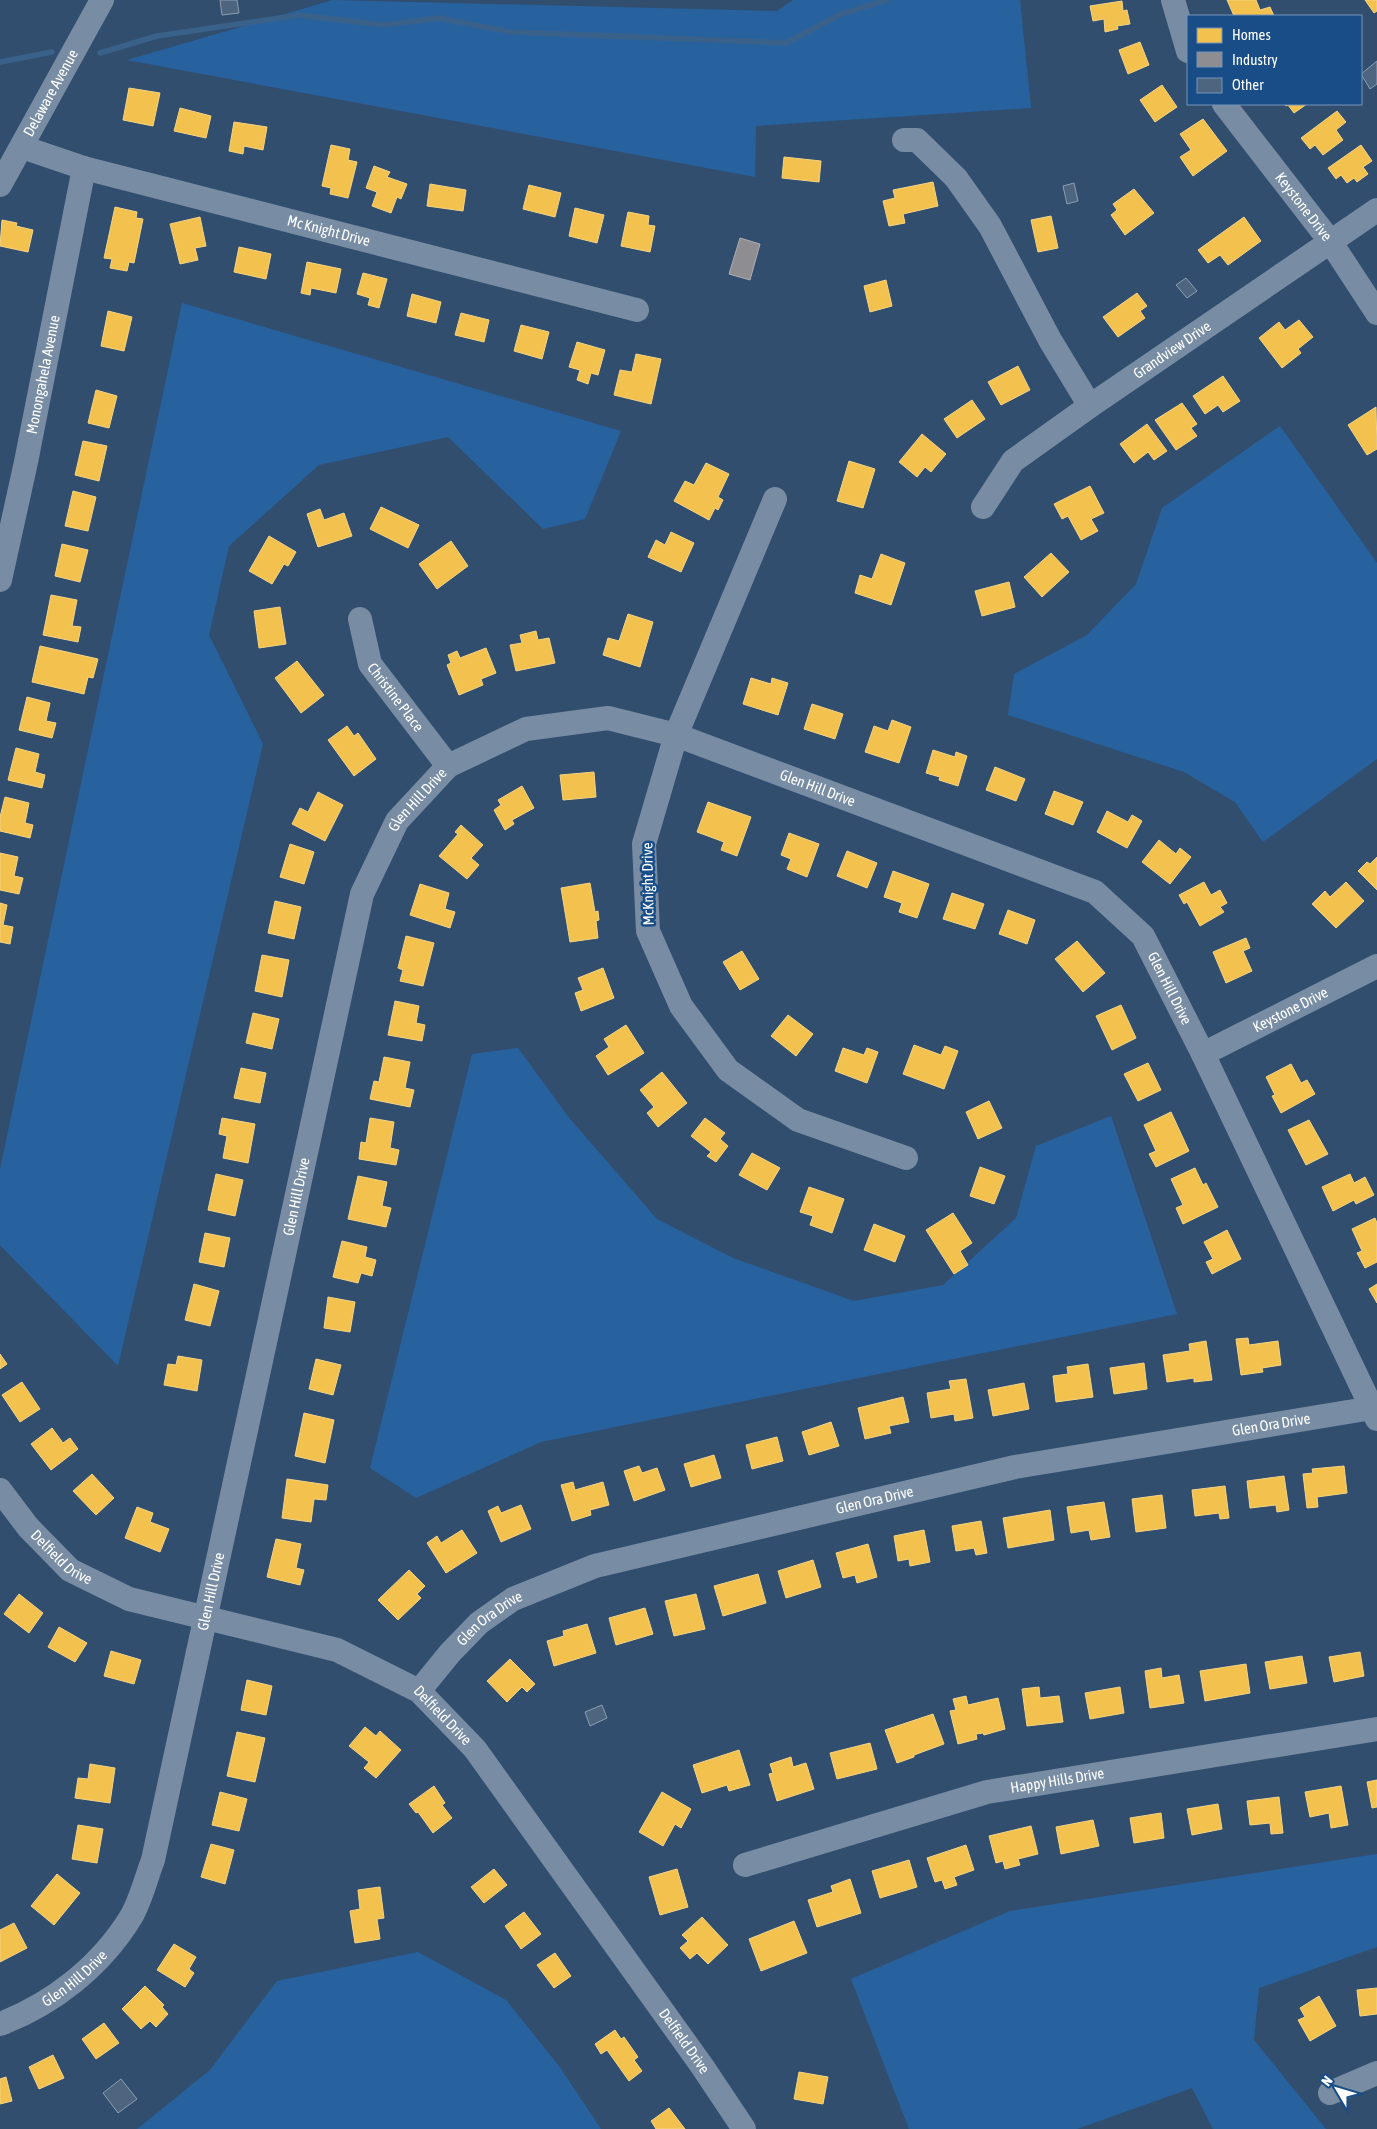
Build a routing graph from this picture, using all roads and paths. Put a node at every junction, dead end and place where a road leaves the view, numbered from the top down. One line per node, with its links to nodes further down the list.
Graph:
1 (102, 0): 6 (street, Delaware Avenue)
2 (1174, 0): 3 (street)
3 (1187, 47)
4 (1225, 105): 10 (street, Keystone Drive)
5 (904, 140): 13 (street)
6 (22, 148): 7 (street, Mc Knight Drive); 8 (street, Delaware Avenue)
7 (84, 168): 11 (street, Mc Knight Drive); 16 (street, Monongahela Avenue)
8 (0, 185)
9 (1377, 210): 10 (street, Grandview Drive)
10 (1330, 241): 12 (street, Keystone Drive); 13 (street, Grandview Drive)
11 (637, 310)
12 (1377, 313)
13 (1090, 406): 15 (street, Grandview Drive)
14 (775, 499): 18 (street, McKnight Drive)
15 (983, 507)
16 (0, 580)
17 (360, 619): 19 (street, Christine Place)
18 (676, 734): 19 (street, Glen Hill Drive); 21 (street, Glen Hill Drive); 22 (street, McKnight Drive)
19 (448, 766): 25 (street, Glen Hill Drive)
20 (1377, 966): 21 (street, Keystone Drive)
21 (1203, 1054): 23 (street, Glen Hill Drive)
22 (906, 1158)
23 (1375, 1414): 26 (street, Glen Ora Drive)
24 (0, 1490): 25 (street, Delfield Drive)
25 (204, 1619): 26 (street, Delfield Drive); 29 (street, Glen Hill Drive)
26 (419, 1691): 32 (street, Delfield Drive)
27 (1377, 1729): 28 (street, Happy Hills Drive)
28 (745, 1865)
29 (0, 2024)
30 (1377, 2073): 31 (street)
31 (1330, 2093)
32 (744, 2129)

